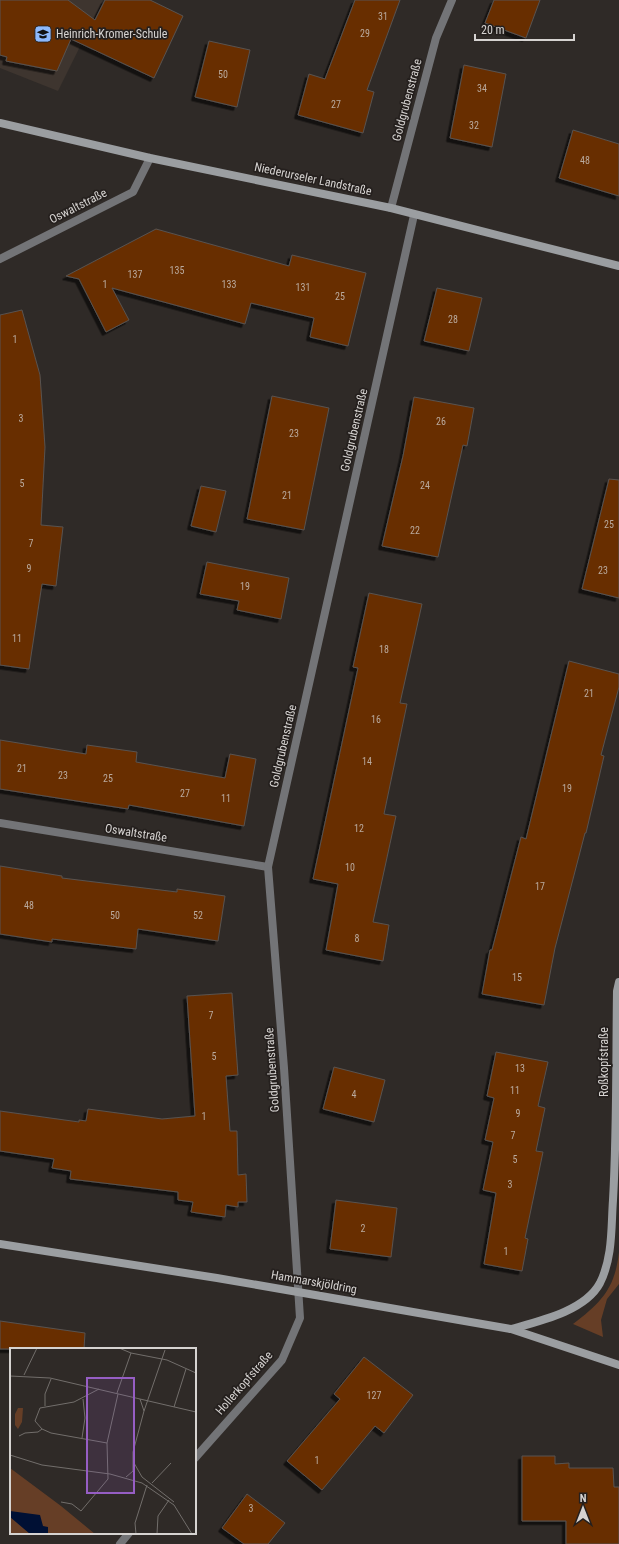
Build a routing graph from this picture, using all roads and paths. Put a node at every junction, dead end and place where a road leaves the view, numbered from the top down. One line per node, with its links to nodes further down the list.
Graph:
1 (452, 0): 4 (street, Goldgrubenstraße)
2 (0, 123): 3 (main road, Niederurseler Landstraße)
3 (150, 158): 4 (main road, Niederurseler Landstraße); 6 (street, Oswaltstraße)
4 (391, 208): 5 (main road, Niederurseler Landstraße)
5 (414, 215): 7 (main road, Niederurseler Landstraße); 9 (street, Goldgrubenstraße)
6 (0, 259)
7 (619, 266)
8 (0, 823): 9 (street, Oswaltstraße)
9 (268, 867): 13 (street, Goldgrubenstraße)
10 (619, 982): 11 (main road, Roßkopfstraße)
11 (618, 1144): 14 (main road, Roßkopfstraße)
12 (0, 1244): 13 (main road, Hammarskjöldring)
13 (299, 1292): 14 (main road, Hammarskjöldring); 16 (street, Hollerkopfstraße)
14 (511, 1329): 15 (main road, Hammarskjöldring)
15 (619, 1365)
16 (196, 1457)
17 (128, 1534): 18 (street)
18 (120, 1544)

